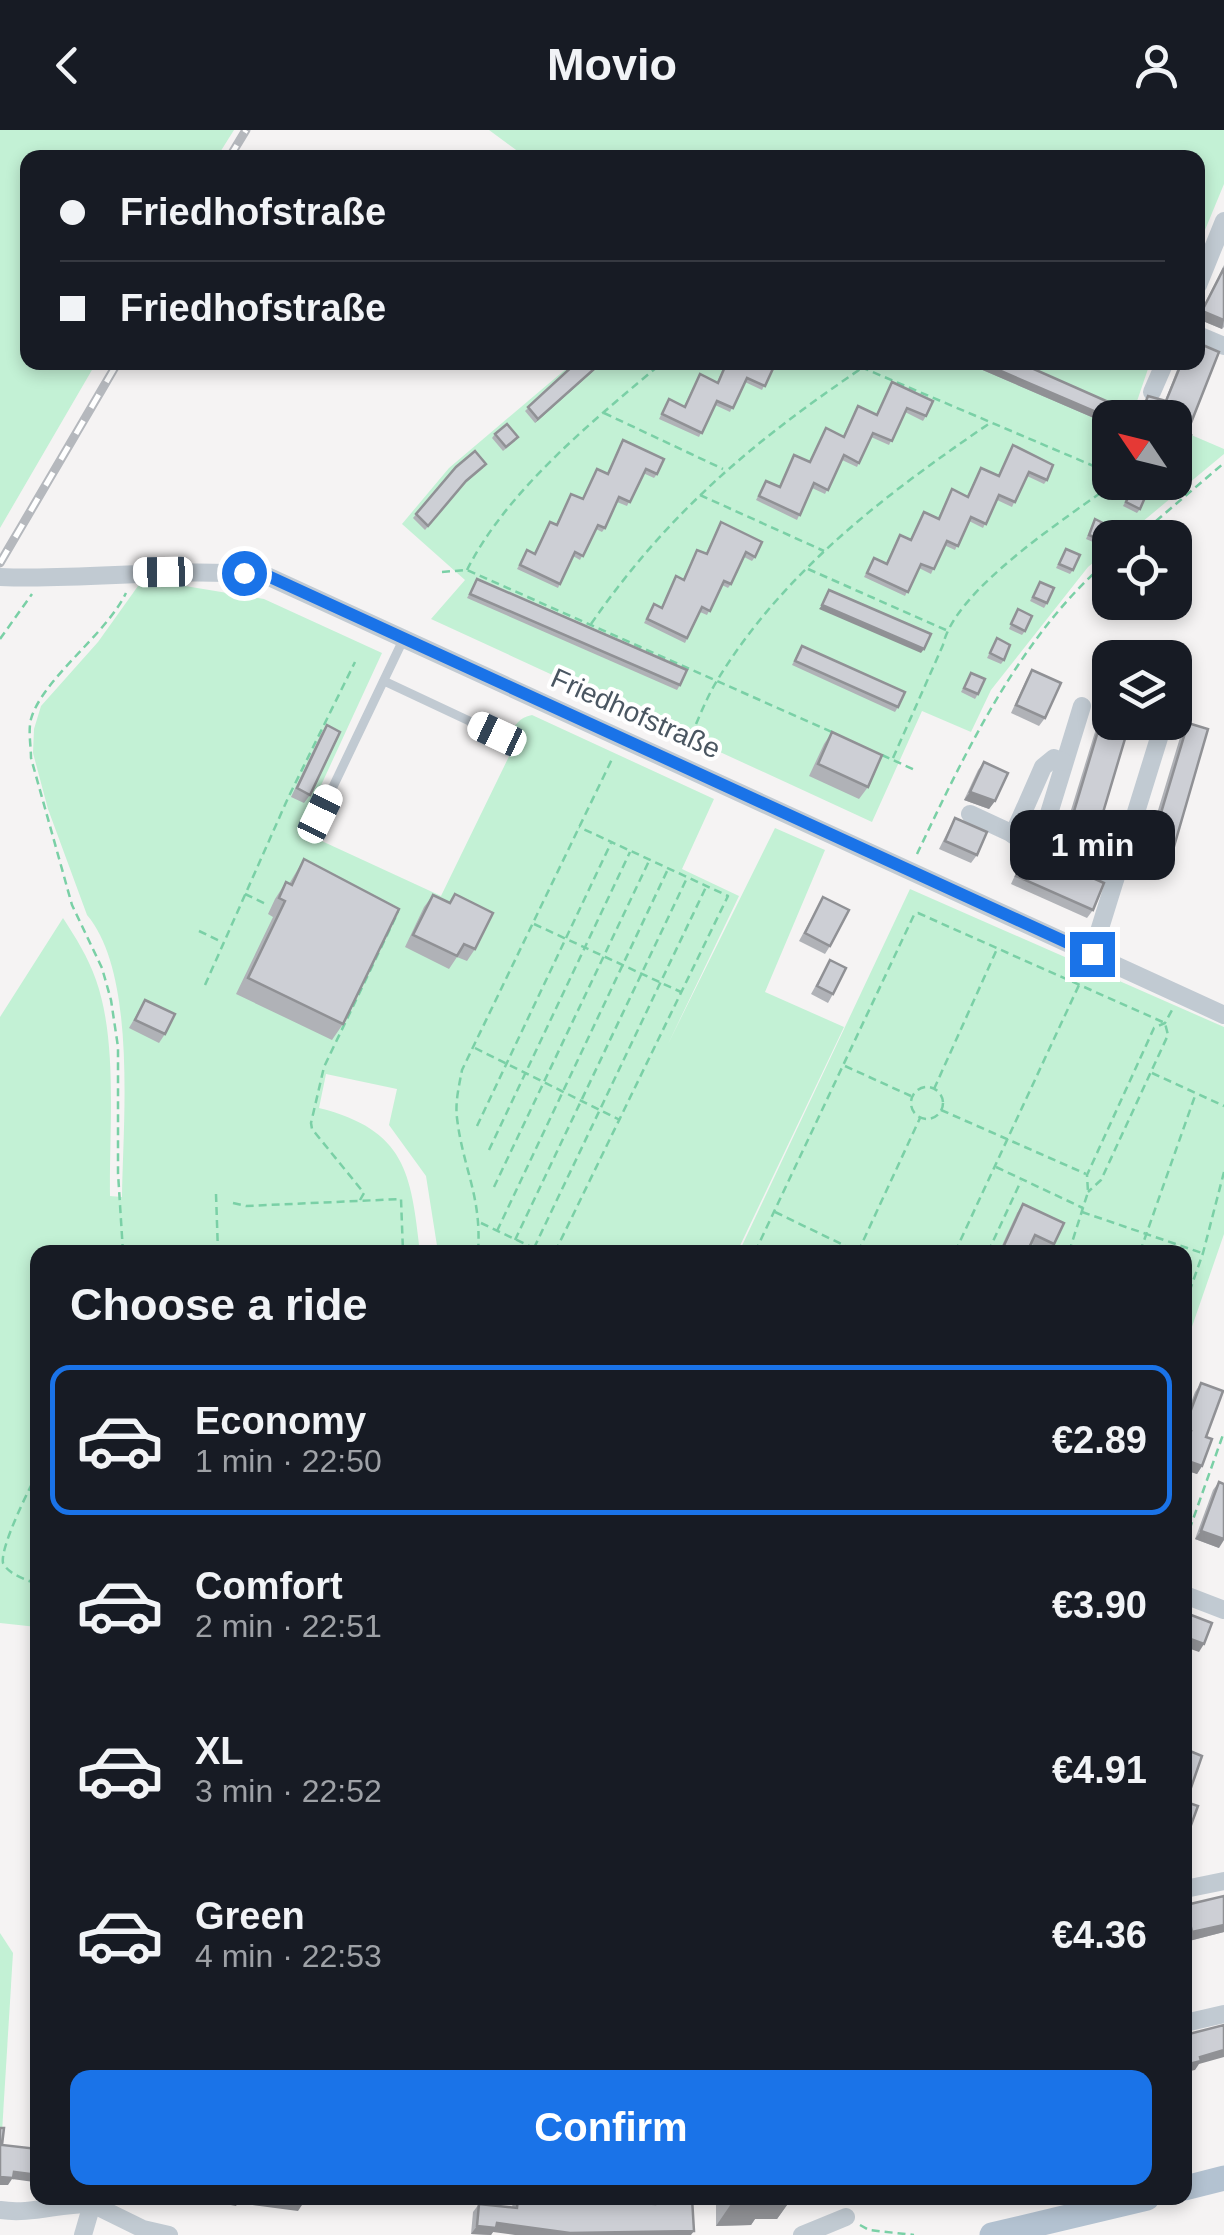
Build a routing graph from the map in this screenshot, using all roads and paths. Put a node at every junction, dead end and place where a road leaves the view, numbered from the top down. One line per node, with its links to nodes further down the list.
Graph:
1 (1224, 221): 2 (street)
2 (1205, 267)
3 (653, 370): 8 (path)
4 (859, 370): 12 (path)
5 (867, 370): 9 (path)
6 (1162, 370): 7 (street)
7 (1152, 392)
8 (603, 412): 12 (path); 18 (path)
9 (990, 423): 11 (path); 16 (path)
10 (1224, 462): 15 (path)
11 (1092, 466)
12 (724, 470): 13 (path)
13 (698, 494): 16 (path); 24 (path)
14 (1092, 499): 25 (path)
15 (1157, 520)
16 (824, 551): 17 (path)
17 (807, 568): 25 (path); 29 (path)
18 (467, 570): 19 (path); 24 (path)
19 (442, 572)
20 (134, 573): 22 (street, Friedhofstraße); 26 (street, Friedhofstraße); 108 (path)
21 (0, 577): 22 (street, Friedhofstraße)
22 (40, 579): 27 (path)
23 (1092, 579): 50 (path)
24 (590, 625): 29 (path)
25 (946, 630): 37 (path)
26 (404, 638): 30 (lane); 34 (street, Friedhofstraße)
27 (0, 639)
28 (355, 662): 54 (path)
29 (716, 681): 33 (path); 39 (path)
30 (384, 682): 32 (lane); 44 (lane)
31 (1082, 706): 38 (street)
32 (497, 734)
33 (840, 736)
34 (622, 738): 39 (street, Friedhofstraße); 42 (path)
35 (1158, 740): 52 (street)
36 (874, 752): 37 (path)
37 (892, 760): 40 (path)
38 (1064, 762): 43 (street); 46 (street)
39 (679, 763): 50 (street, Friedhofstraße)
40 (917, 771)
41 (970, 814): 43 (street)
42 (579, 827): 45 (path); 57 (path)
43 (1013, 835): 46 (street)
44 (310, 836)
45 (612, 842): 47 (path); 59 (path)
46 (1039, 846): 52 (street)
47 (631, 851): 48 (path); 61 (path)
48 (650, 859): 49 (path); 64 (path)
49 (668, 868): 51 (path); 65 (path)
50 (910, 868): 63 (street, Friedhofstraße)
51 (688, 877): 53 (path); 66 (path)
52 (1116, 879): 63 (street)
53 (707, 886): 67 (path); 70 (path)
54 (245, 894): 55 (path); 60 (path)
55 (266, 904)
56 (398, 912): 100 (path)
57 (533, 923): 59 (path); 74 (path)
58 (199, 931): 60 (path)
59 (566, 938): 61 (path); 75 (path)
60 (224, 943): 69 (path)
61 (585, 947): 64 (path); 78 (path)
62 (998, 947): 68 (path); 76 (path); 80 (path)
63 (1092, 954): 71 (street, Friedhofstraße)
64 (604, 956): 65 (path); 79 (path)
65 (623, 964): 66 (path); 81 (path)
66 (642, 974): 67 (path); 84 (path)
67 (661, 982): 70 (path); 86 (path)
68 (1079, 984): 73 (path); 91 (path)
69 (206, 985)
70 (682, 992): 89 (path)
71 (1180, 994): 72 (street, Friedhofstraße); 73 (path)
72 (1224, 1015)
73 (1165, 1024): 77 (path); 95 (path)
74 (474, 1047): 75 (path); 104 (path)
75 (506, 1064): 78 (path); 90 (path)
76 (843, 1065): 83 (path); 103 (path)
77 (1151, 1072): 82 (path); 98 (path)
78 (525, 1073): 79 (path); 92 (path)
79 (544, 1082): 81 (path); 97 (path)
80 (934, 1089): 83 (path); 87 (path)
81 (563, 1092): 84 (path); 105 (path)
82 (1196, 1094): 85 (path); 106 (path)
83 (912, 1096): 88 (path)
84 (581, 1101): 86 (path); 107 (path)
85 (1224, 1106)
86 (600, 1110): 89 (path); 113 (path)
87 (941, 1110): 88 (path); 91 (path)
88 (920, 1118): 117 (path)
89 (620, 1120): 114 (path)
90 (477, 1126)
91 (1007, 1139): 93 (path); 95 (path)
92 (489, 1150)
93 (994, 1167): 96 (path); 118 (path)
94 (1224, 1172): 124 (path)
95 (1087, 1174): 98 (path)
96 (1022, 1180): 102 (path); 119 (path)
97 (494, 1187)
98 (1088, 1192): 102 (path)
99 (216, 1194): 109 (path)
100 (360, 1200): 101 (path); 110 (path)
101 (234, 1203)
102 (1082, 1210): 106 (path); 120 (path)
103 (774, 1212): 115 (path); 116 (path)
104 (480, 1223): 105 (path); 111 (path)
105 (497, 1231): 107 (path)
106 (1146, 1234): 121 (path); 122 (path)
107 (515, 1240): 112 (path)
108 (123, 1245)
109 (218, 1245)
110 (403, 1245)
111 (478, 1245)
112 (527, 1245)
113 (535, 1245)
114 (559, 1245)
115 (758, 1245)
116 (844, 1245)
117 (862, 1245)
118 (958, 1245)
119 (991, 1245)
120 (1072, 1245)
121 (1142, 1245)
122 (1179, 1245)
123 (1192, 1249): 124 (path)
124 (1203, 1253): 125 (path)
125 (1192, 1284)
126 (1224, 1432): 128 (path)
127 (30, 1487): 129 (path)
128 (1192, 1522)
129 (1, 1563): 130 (path)
130 (30, 1581)
131 (1192, 1598): 132 (street)
132 (1224, 1610)
133 (1224, 1880): 134 (street)
134 (1192, 1887)
135 (1224, 2014): 136 (street)
136 (1192, 2021)
137 (1224, 2178): 138 (main road)
138 (1192, 2186)
139 (60, 2205): 143 (street)
140 (92, 2205): 145 (street)
141 (94, 2205): 146 (street)
142 (1118, 2205): 149 (main road)
143 (0, 2210)
144 (846, 2217): 147 (street); 148 (path)
145 (83, 2235)
146 (170, 2235)
147 (802, 2235)
148 (914, 2235)
149 (992, 2235)

